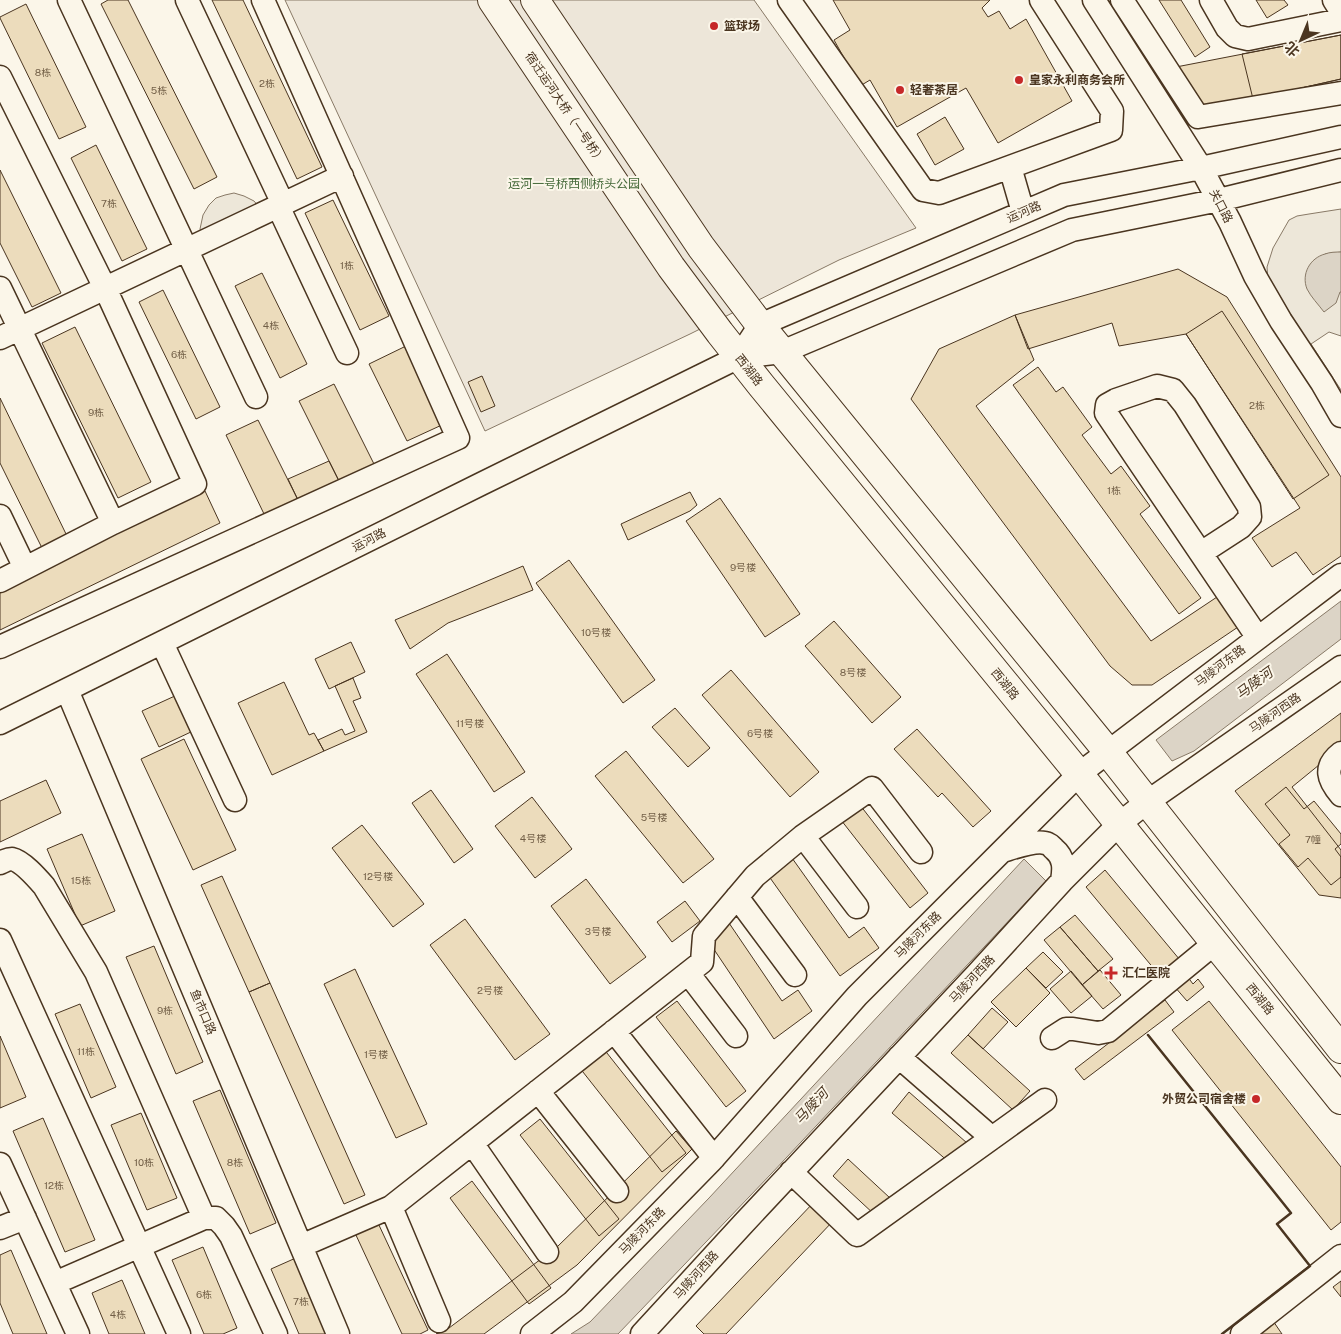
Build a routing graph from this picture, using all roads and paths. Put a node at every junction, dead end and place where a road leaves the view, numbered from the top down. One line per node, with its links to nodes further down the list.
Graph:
1 (69, 0): 25 (street)
2 (187, 0): 23 (street)
3 (263, 0): 21 (street)
4 (492, 0): 26 (main road, 宿迁运河大桥（一号桥）)
5 (535, 0): 29 (main road)
6 (789, 0): 18 (street)
7 (1040, 0): 18 (street)
8 (1094, 0): 19 (street, 关口路)
9 (1122, 0): 16 (street)
10 (1210, 0): 13 (street)
11 (1334, 0): 12 (street)
12 (1341, 11)
13 (1341, 20)
14 (0, 78): 28 (street)
15 (1341, 93): 16 (street)
16 (1198, 117): 19 (street)
17 (1341, 137): 19 (street, 运河路)
18 (1010, 167): 24 (street)
19 (1201, 168): 22 (street, 关口路); 24 (street, 运河路)
20 (1341, 170): 22 (street, 运河路)
21 (342, 176): 23 (street); 44 (street)
22 (1218, 200): 32 (street, 运河路); 35 (street, 关口路)
23 (281, 205): 25 (street); 31 (street)
24 (1023, 212): 29 (street, 运河路)
25 (187, 249): 28 (street); 34 (street)
26 (671, 267): 33 (main road, 西湖路)
27 (0, 288): 30 (street)
28 (105, 288): 30 (street); 37 (street)
29 (760, 325): 32 (main road); 33 (street)
30 (10, 334): 37 (street)
31 (347, 352)
32 (782, 352): 33 (street, 运河路); 48 (main road)
33 (739, 357): 43 (street, 运河路); 50 (main road, 西湖路)
34 (256, 397)
35 (1341, 416)
36 (0, 516): 39 (street)
37 (113, 523): 39 (street)
38 (1201, 554): 38 (street); 42 (street)
39 (25, 568): 41 (street)
40 (1341, 575): 42 (street, 马陵河东路)
41 (0, 581)
42 (1258, 638): 48 (street, 马陵河东路)
43 (162, 643): 46 (street, 运河路); 52 (street)
44 (0, 646)
45 (1341, 667): 53 (street, 马陵河西路)
46 (67, 690): 47 (street, 运河路); 84 (street, 鱼市口路)
47 (0, 723)
48 (1108, 752): 50 (street, 马陵河东路); 53 (main road)
49 (1341, 753): 51 (street)
50 (1079, 774): 54 (main road, 西湖路); 57 (street, 马陵河东路)
51 (1341, 795)
52 (235, 800)
53 (1147, 802): 54 (street, 马陵河西路); 69 (main road)
54 (1119, 824): 59 (street, 马陵河西路); 63 (main road, 西湖路)
55 (803, 836): 56 (street); 60 (street); 61 (street)
56 (921, 852)
57 (1001, 852): 59 (street); 76 (street, 马陵河东路)
58 (0, 863): 82 (street)
59 (1062, 881): 70 (street, 马陵河西路)
60 (737, 897): 64 (street); 65 (street)
61 (857, 907)
62 (0, 940): 85 (street)
63 (1215, 943): 68 (street); 73 (main road, 西湖路)
64 (688, 973): 66 (street); 67 (street)
65 (795, 975)
66 (614, 1031): 71 (street); 76 (street)
67 (736, 1036)
68 (1052, 1038)
69 (1341, 1049)
70 (899, 1057): 74 (street); 78 (street, 马陵河西路)
71 (538, 1091): 75 (street); 79 (street)
72 (1045, 1100): 74 (street)
73 (1341, 1100)
74 (992, 1138): 78 (street)
75 (472, 1143): 80 (street); 86 (street)
76 (714, 1158): 94 (street, 马陵河东路)
77 (0, 1164): 81 (street)
78 (791, 1172): 95 (street, 马陵河西路)
79 (617, 1191)
80 (391, 1208): 84 (street); 89 (street)
81 (25, 1218): 83 (street); 88 (street)
82 (204, 1218): 85 (street); 92 (street)
83 (0, 1228)
84 (301, 1246): 93 (street, 鱼市口路)
85 (139, 1247): 88 (street); 91 (street)
86 (547, 1252)
87 (1341, 1256): 96 (street)
88 (56, 1283): 90 (street)
89 (439, 1321)
90 (78, 1334)
91 (179, 1334)
92 (276, 1334)
93 (338, 1334)
94 (532, 1334)
95 (642, 1334)
96 (1242, 1334)

